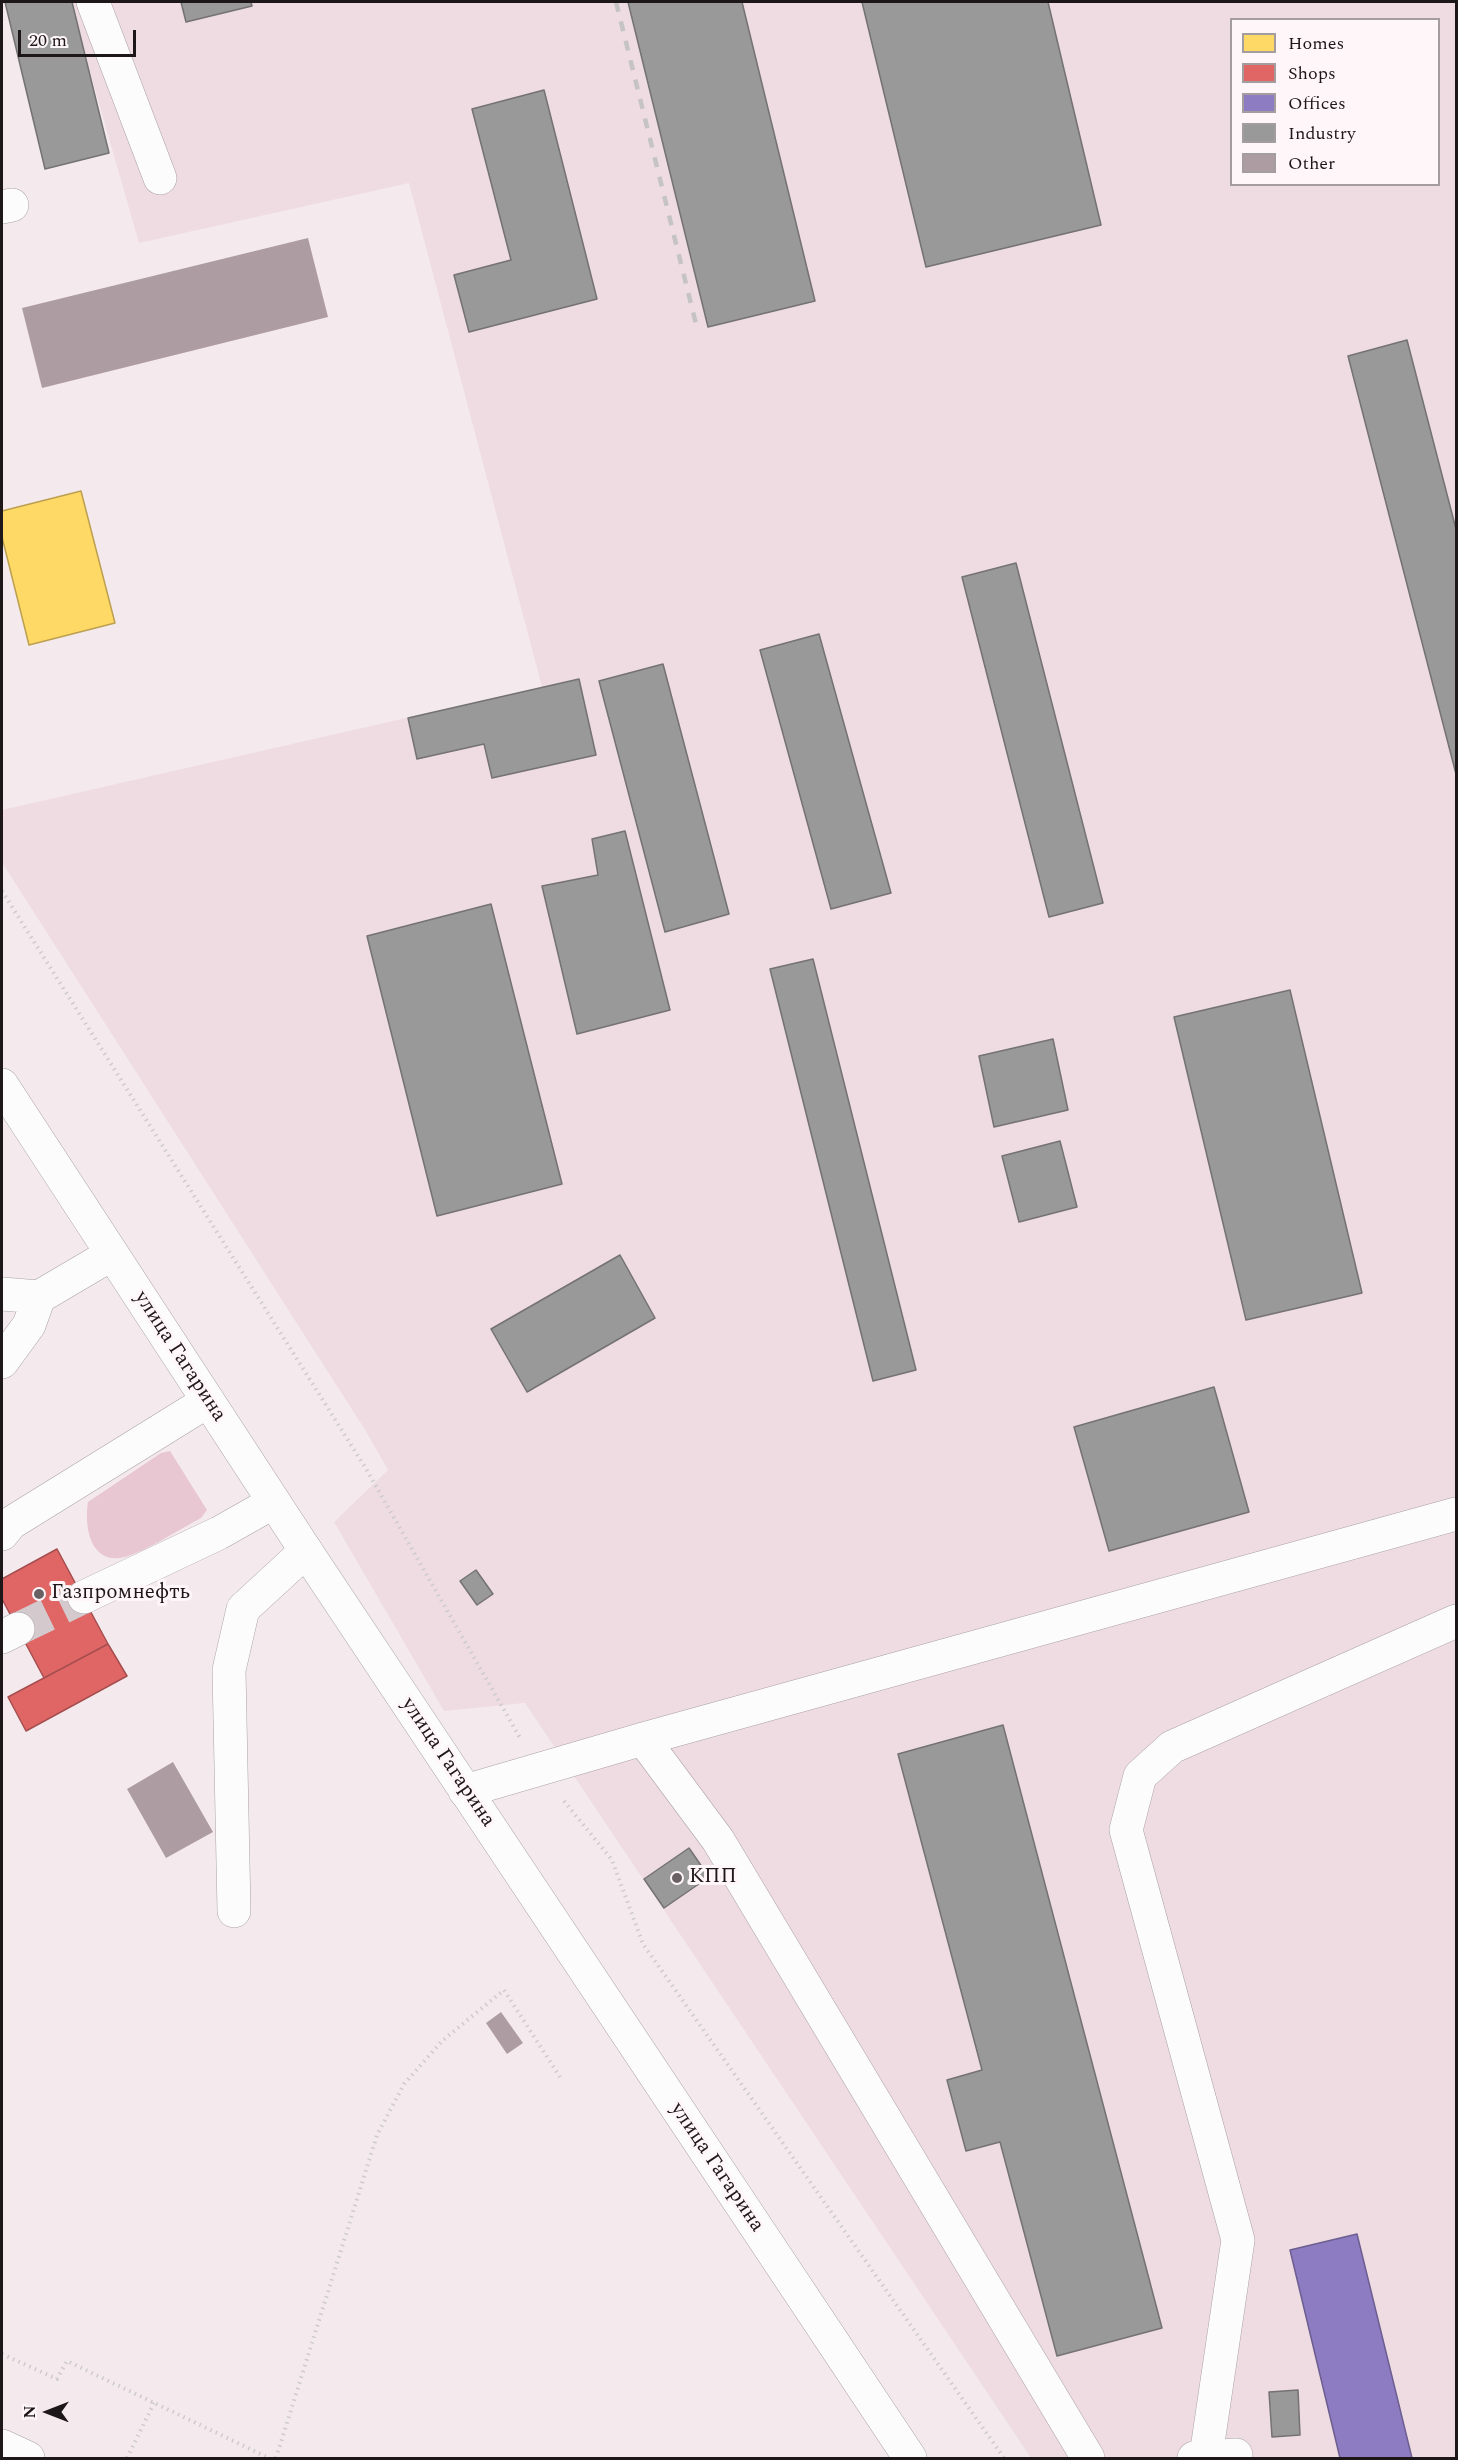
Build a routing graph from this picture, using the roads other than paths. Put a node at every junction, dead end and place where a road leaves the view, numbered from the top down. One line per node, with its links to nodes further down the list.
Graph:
1 (93, 2): 2 (main road)
2 (160, 178)
3 (2, 1085): 4 (main road, улица Гагарина)
4 (112, 1254): 6 (main road); 8 (main road, улица Гагарина)
5 (2, 1294): 6 (main road)
6 (39, 1297): 7 (main road)
7 (2, 1362)
8 (208, 1401): 9 (main road, улица Гагарина); 11 (main road)
9 (274, 1502): 12 (main road, улица Гагарина); 13 (main road)
10 (1456, 1514): 15 (main road)
11 (2, 1534)
12 (306, 1551): 16 (main road, улица Гагарина); 17 (main road)
13 (84, 1597)
14 (1456, 1621): 20 (main road)
15 (643, 1739): 16 (main road); 22 (main road)
16 (465, 1791): 19 (main road, улица Гагарина)
17 (234, 1911)
18 (2, 2445): 21 (main road)
19 (900, 2452)
20 (1212, 2457)
21 (28, 2458)
22 (1088, 2458)

